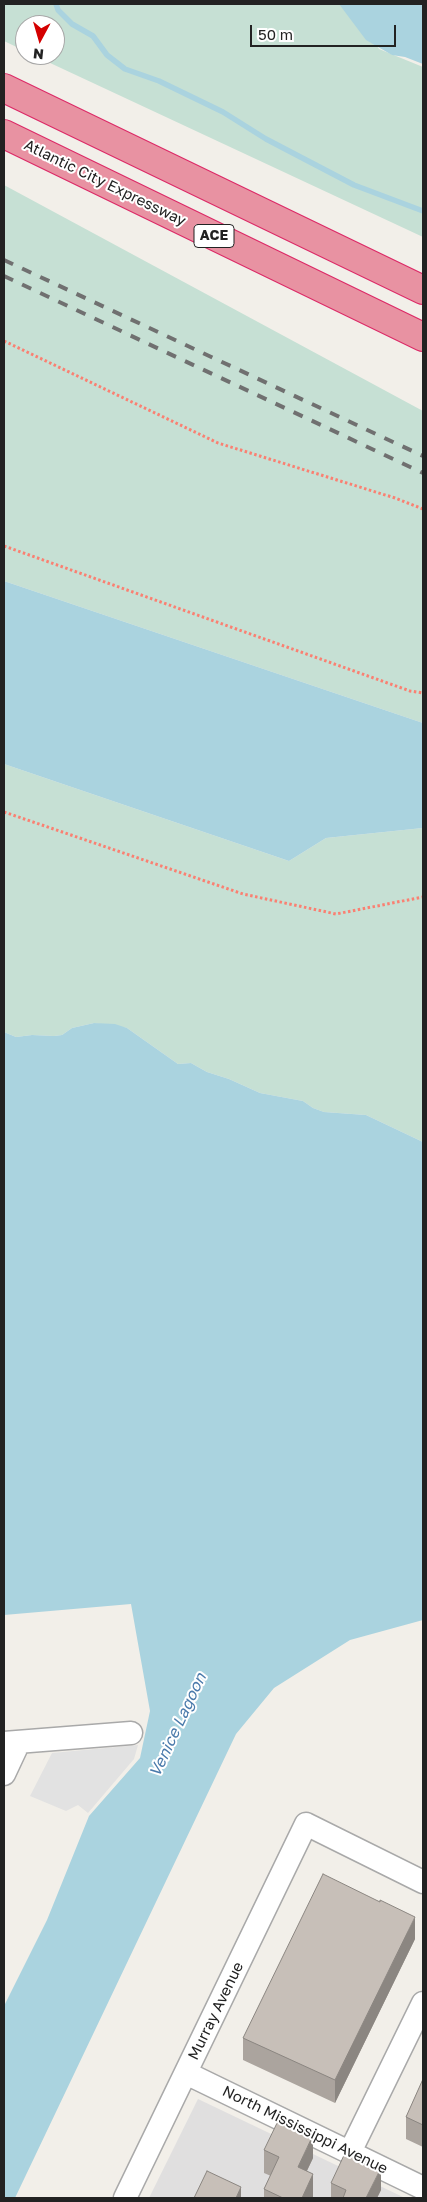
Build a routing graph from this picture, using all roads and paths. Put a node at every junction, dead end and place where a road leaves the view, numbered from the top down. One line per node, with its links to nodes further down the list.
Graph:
1 (4, 88): 3 (highway)
2 (4, 134): 4 (highway, Atlantic City Expressway / ACE)
3 (423, 290)
4 (423, 337)
5 (4, 340): 6 (path)
6 (423, 510)
7 (4, 546): 8 (path)
8 (423, 694)
9 (4, 812): 10 (path)
10 (423, 897)
11 (131, 1733): 12 (street)
12 (11, 1743): 13 (street)
13 (4, 1774)
14 (423, 1882): 16 (street, Murray Avenue)
15 (423, 2004): 17 (street)
16 (186, 2073): 17 (street, North Mississippi Avenue); 19 (street, Murray Avenue)
17 (350, 2152): 18 (street, North Mississippi Avenue)
18 (423, 2188)
19 (125, 2198)

